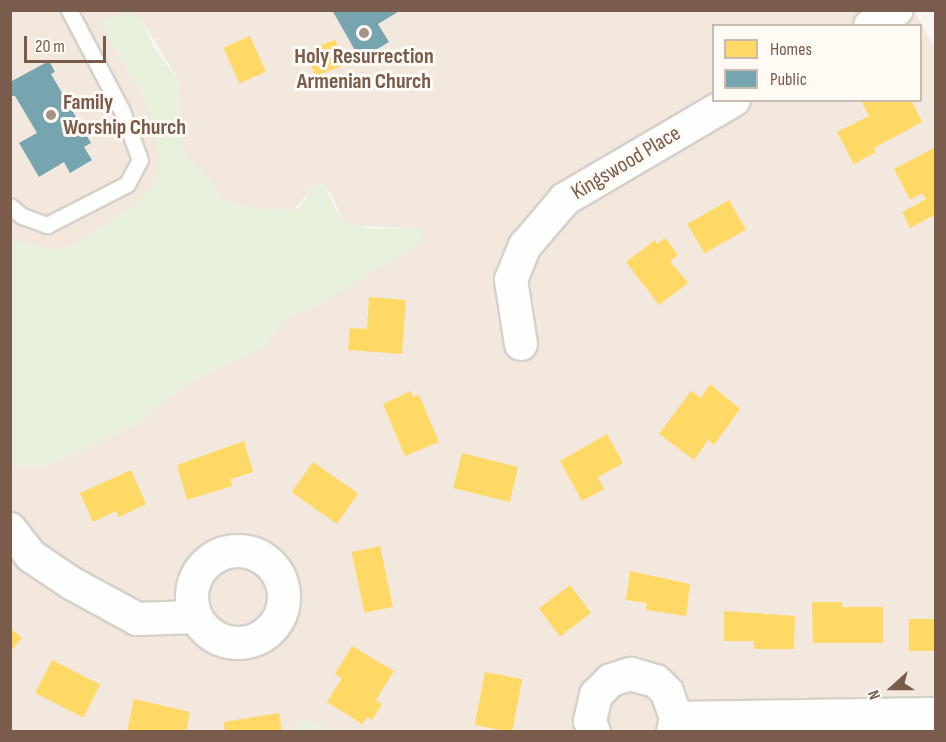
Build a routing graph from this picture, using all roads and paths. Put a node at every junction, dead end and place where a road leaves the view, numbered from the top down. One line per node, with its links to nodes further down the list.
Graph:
1 (69, 10): 5 (lane)
2 (897, 10): 3 (street)
3 (873, 24)
4 (731, 102): 6 (street, Kingswood Place)
5 (10, 206)
6 (521, 344)
7 (10, 530): 8 (street)
8 (196, 617)
9 (936, 714): 10 (street)
10 (675, 725): 11 (street)
11 (594, 732)

